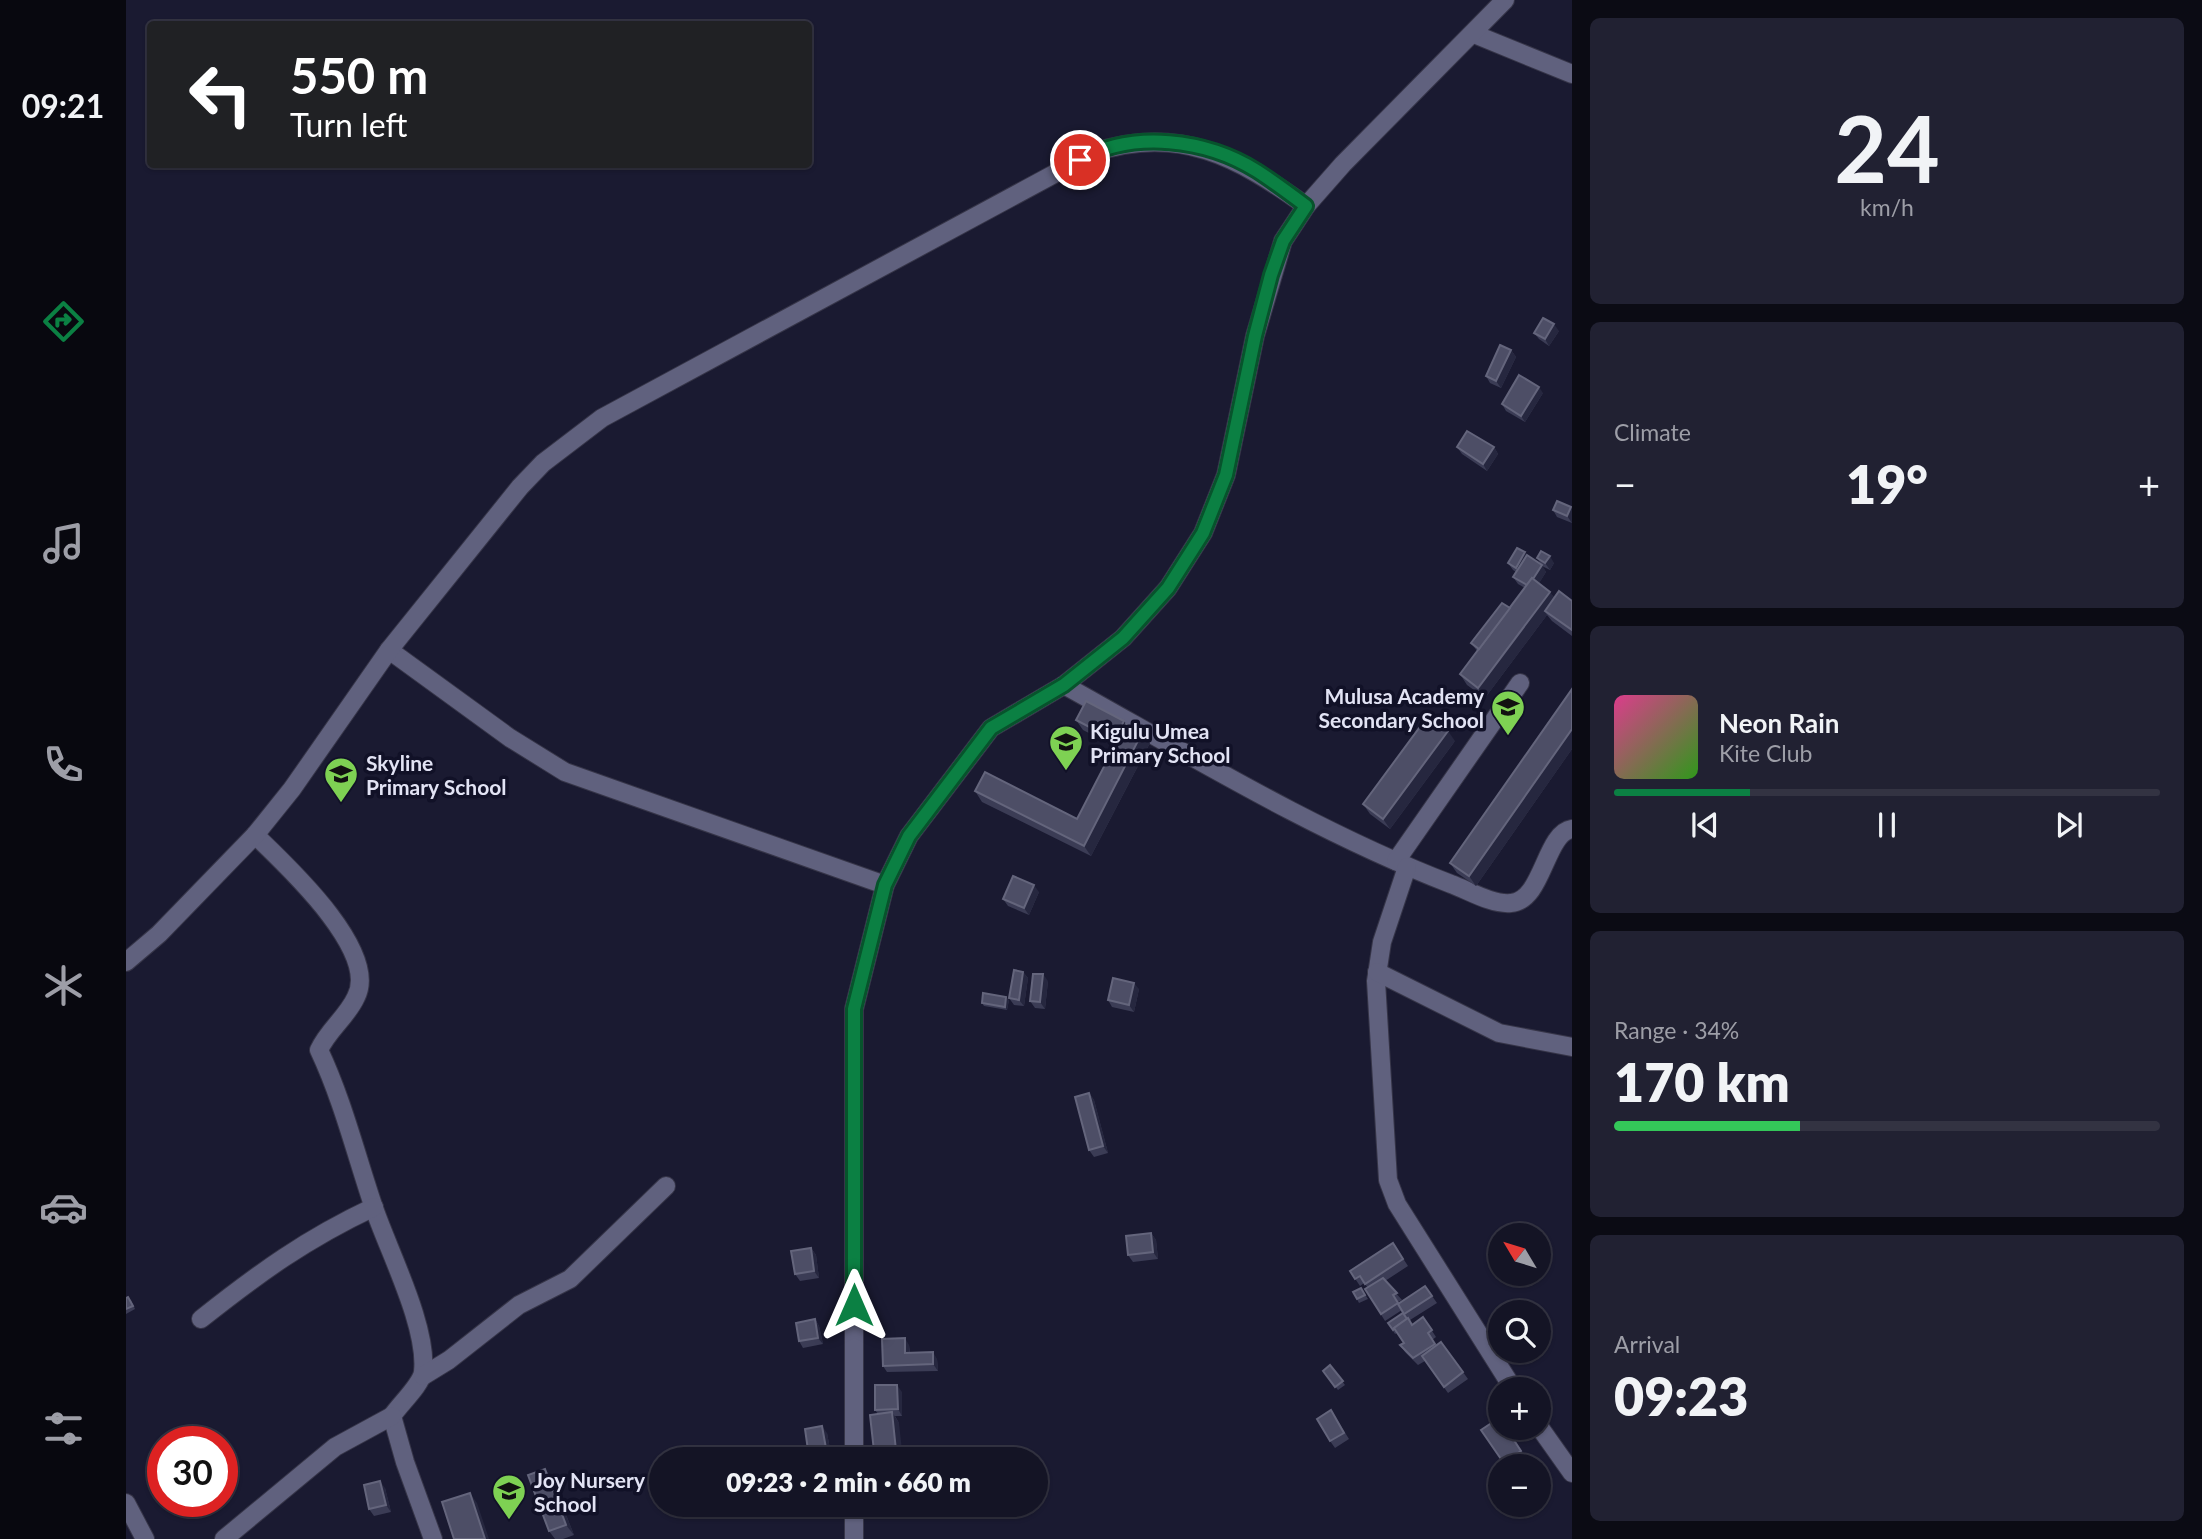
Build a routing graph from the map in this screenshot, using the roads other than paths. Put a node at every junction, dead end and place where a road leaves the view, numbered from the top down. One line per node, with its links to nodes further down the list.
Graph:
1 (1505, 0): 2 (street)
2 (1474, 34): 3 (street); 4 (street)
3 (1572, 74)
4 (1306, 206): 5 (street); 7 (street)
5 (389, 650): 9 (street); 11 (street)
6 (1520, 683): 10 (street)
7 (1064, 685): 10 (street); 11 (street)
8 (1572, 829): 10 (street)
9 (255, 835): 12 (street); 16 (street)
10 (1401, 864): 13 (street)
11 (885, 885): 22 (street)
12 (126, 962)
13 (1377, 972): 14 (street); 19 (street)
14 (1572, 1047)
15 (666, 1186): 18 (street)
16 (374, 1207): 17 (street); 18 (street)
17 (201, 1319)
18 (423, 1376): 20 (street)
19 (1506, 1377)
20 (392, 1416): 27 (street); 28 (street)
21 (1549, 1440): 23 (street)
22 (854, 1447)
23 (1572, 1473)
24 (126, 1503): 26 (street)
25 (854, 1517): 29 (street)
26 (145, 1539)
27 (224, 1539)
28 (433, 1539)
29 (854, 1539)

